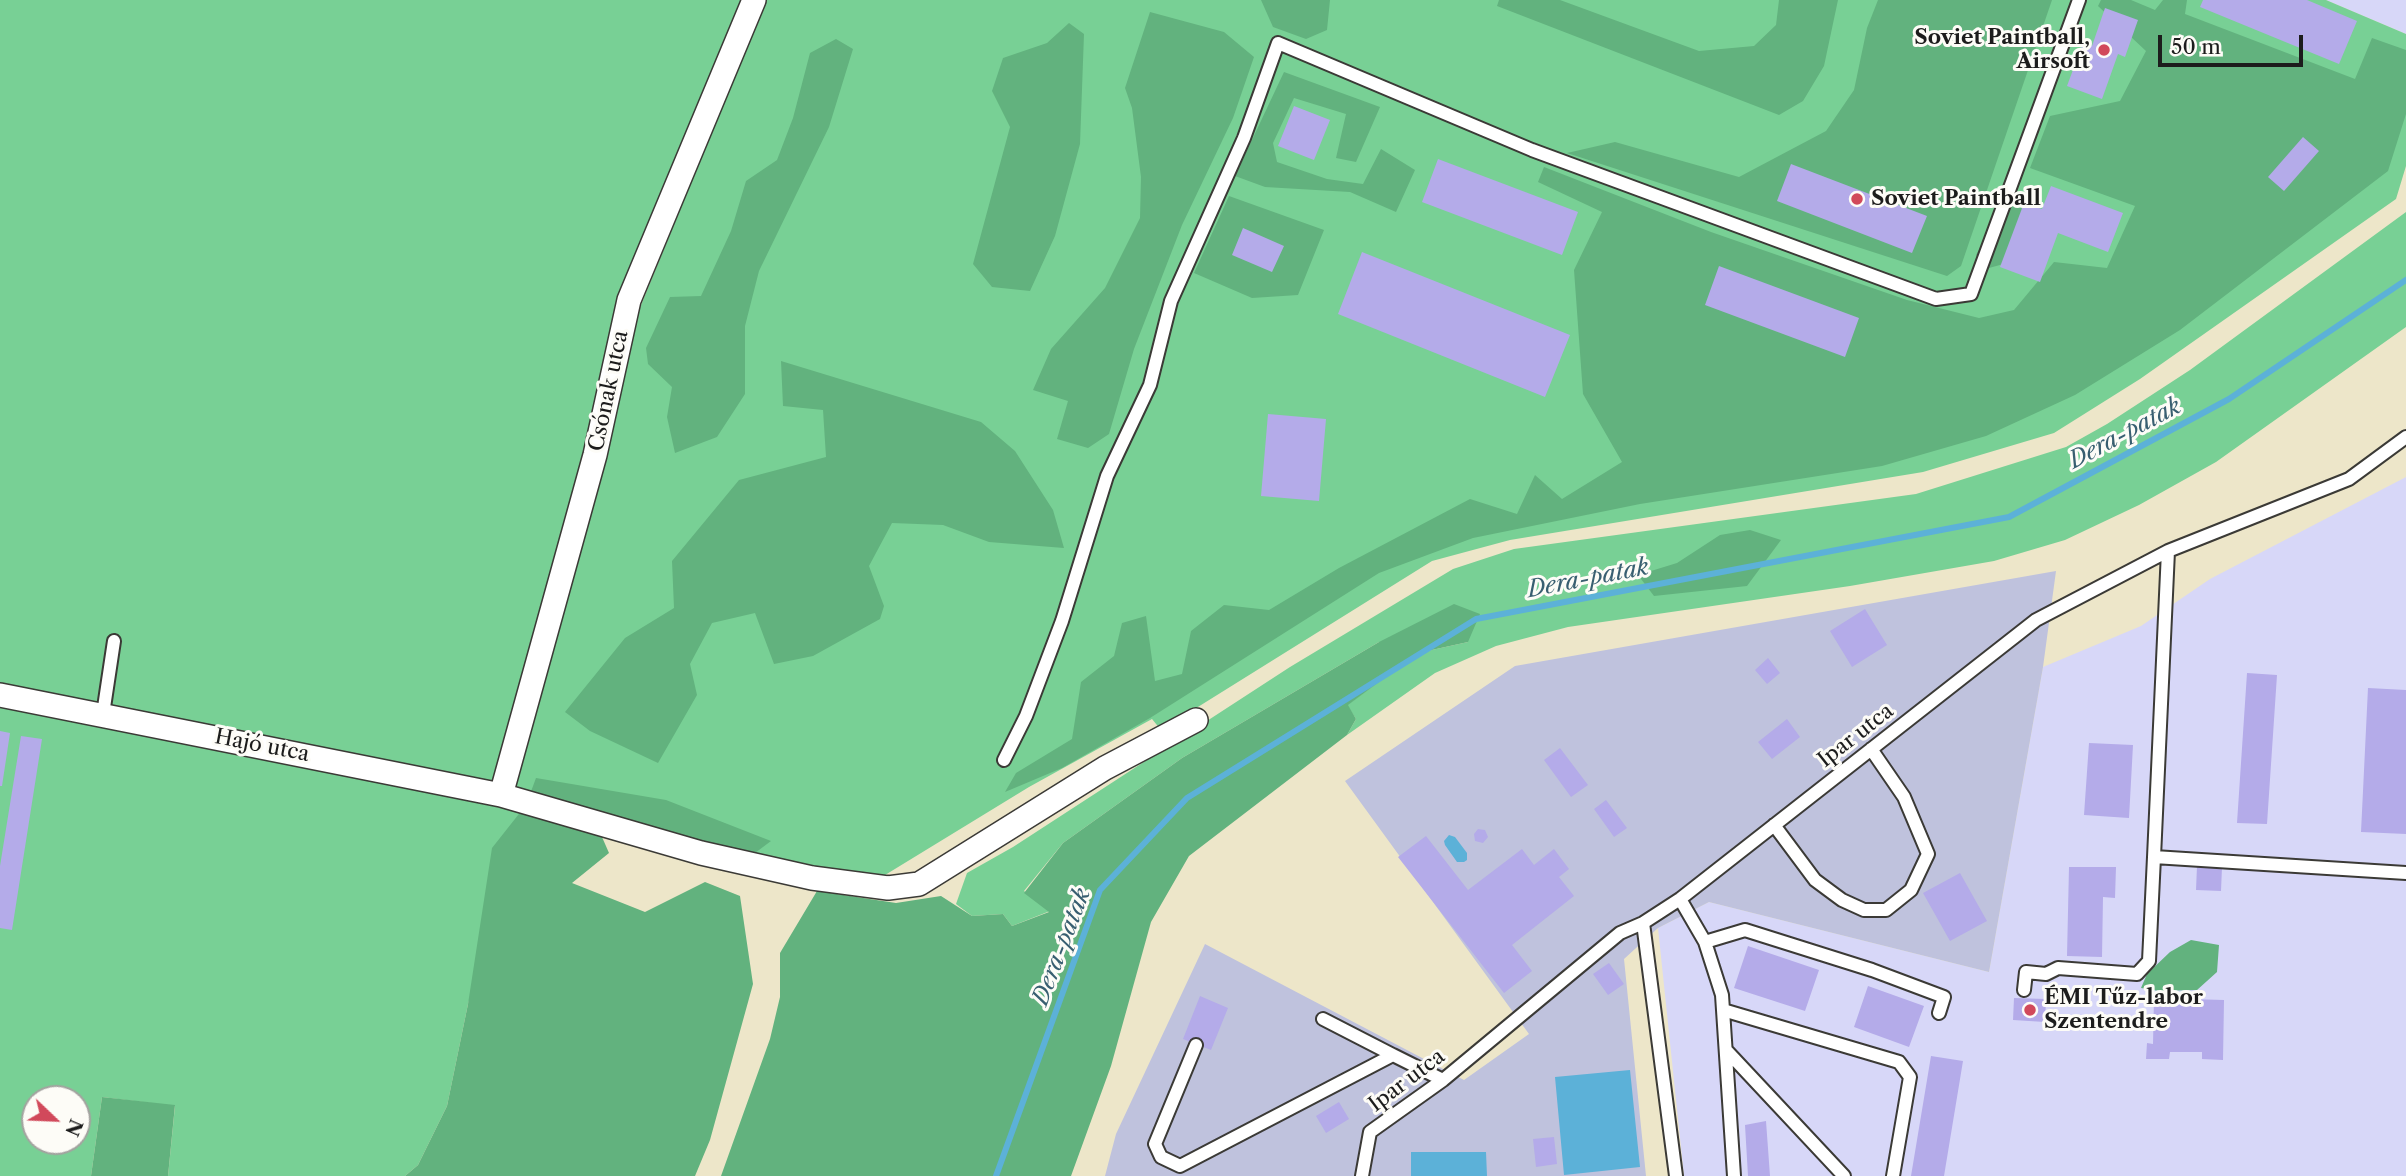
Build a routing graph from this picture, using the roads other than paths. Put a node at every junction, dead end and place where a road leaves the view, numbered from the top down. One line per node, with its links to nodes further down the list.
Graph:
1 (754, 0): 11 (street, Csónak utca)
2 (2079, 0): 10 (lane)
3 (2406, 438): 4 (lane, Ipar utca)
4 (2168, 551): 9 (lane, Ipar utca); 13 (lane)
5 (114, 641): 7 (lane)
6 (0, 695): 7 (street, Hajó utca)
7 (103, 714): 11 (street, Hajó utca)
8 (1196, 720): 11 (street, Hajó utca)
9 (1871, 749): 12 (lane, Ipar utca); 12 (lane)
10 (1004, 760)
11 (501, 795)
12 (1774, 825): 15 (lane, Ipar utca)
13 (2154, 857): 14 (lane); 18 (lane)
14 (2406, 873)
15 (1679, 899): 16 (lane, Ipar utca); 17 (lane)
16 (1643, 923): 25 (lane, Ipar utca); 29 (lane)
17 (1705, 942): 19 (lane); 20 (lane)
18 (2024, 990)
19 (1723, 1010): 23 (lane); 32 (lane)
20 (1939, 1013)
21 (1323, 1019): 24 (lane)
22 (1196, 1045): 27 (lane)
23 (1726, 1050): 30 (lane); 31 (lane)
24 (1393, 1055): 25 (lane); 27 (lane)
25 (1443, 1080): 28 (lane, Ipar utca)
26 (1292, 1095): 27 (lane)
27 (1284, 1112)
28 (1362, 1176)
29 (1676, 1176)
30 (1734, 1176)
31 (1844, 1176)
32 (1893, 1176)

